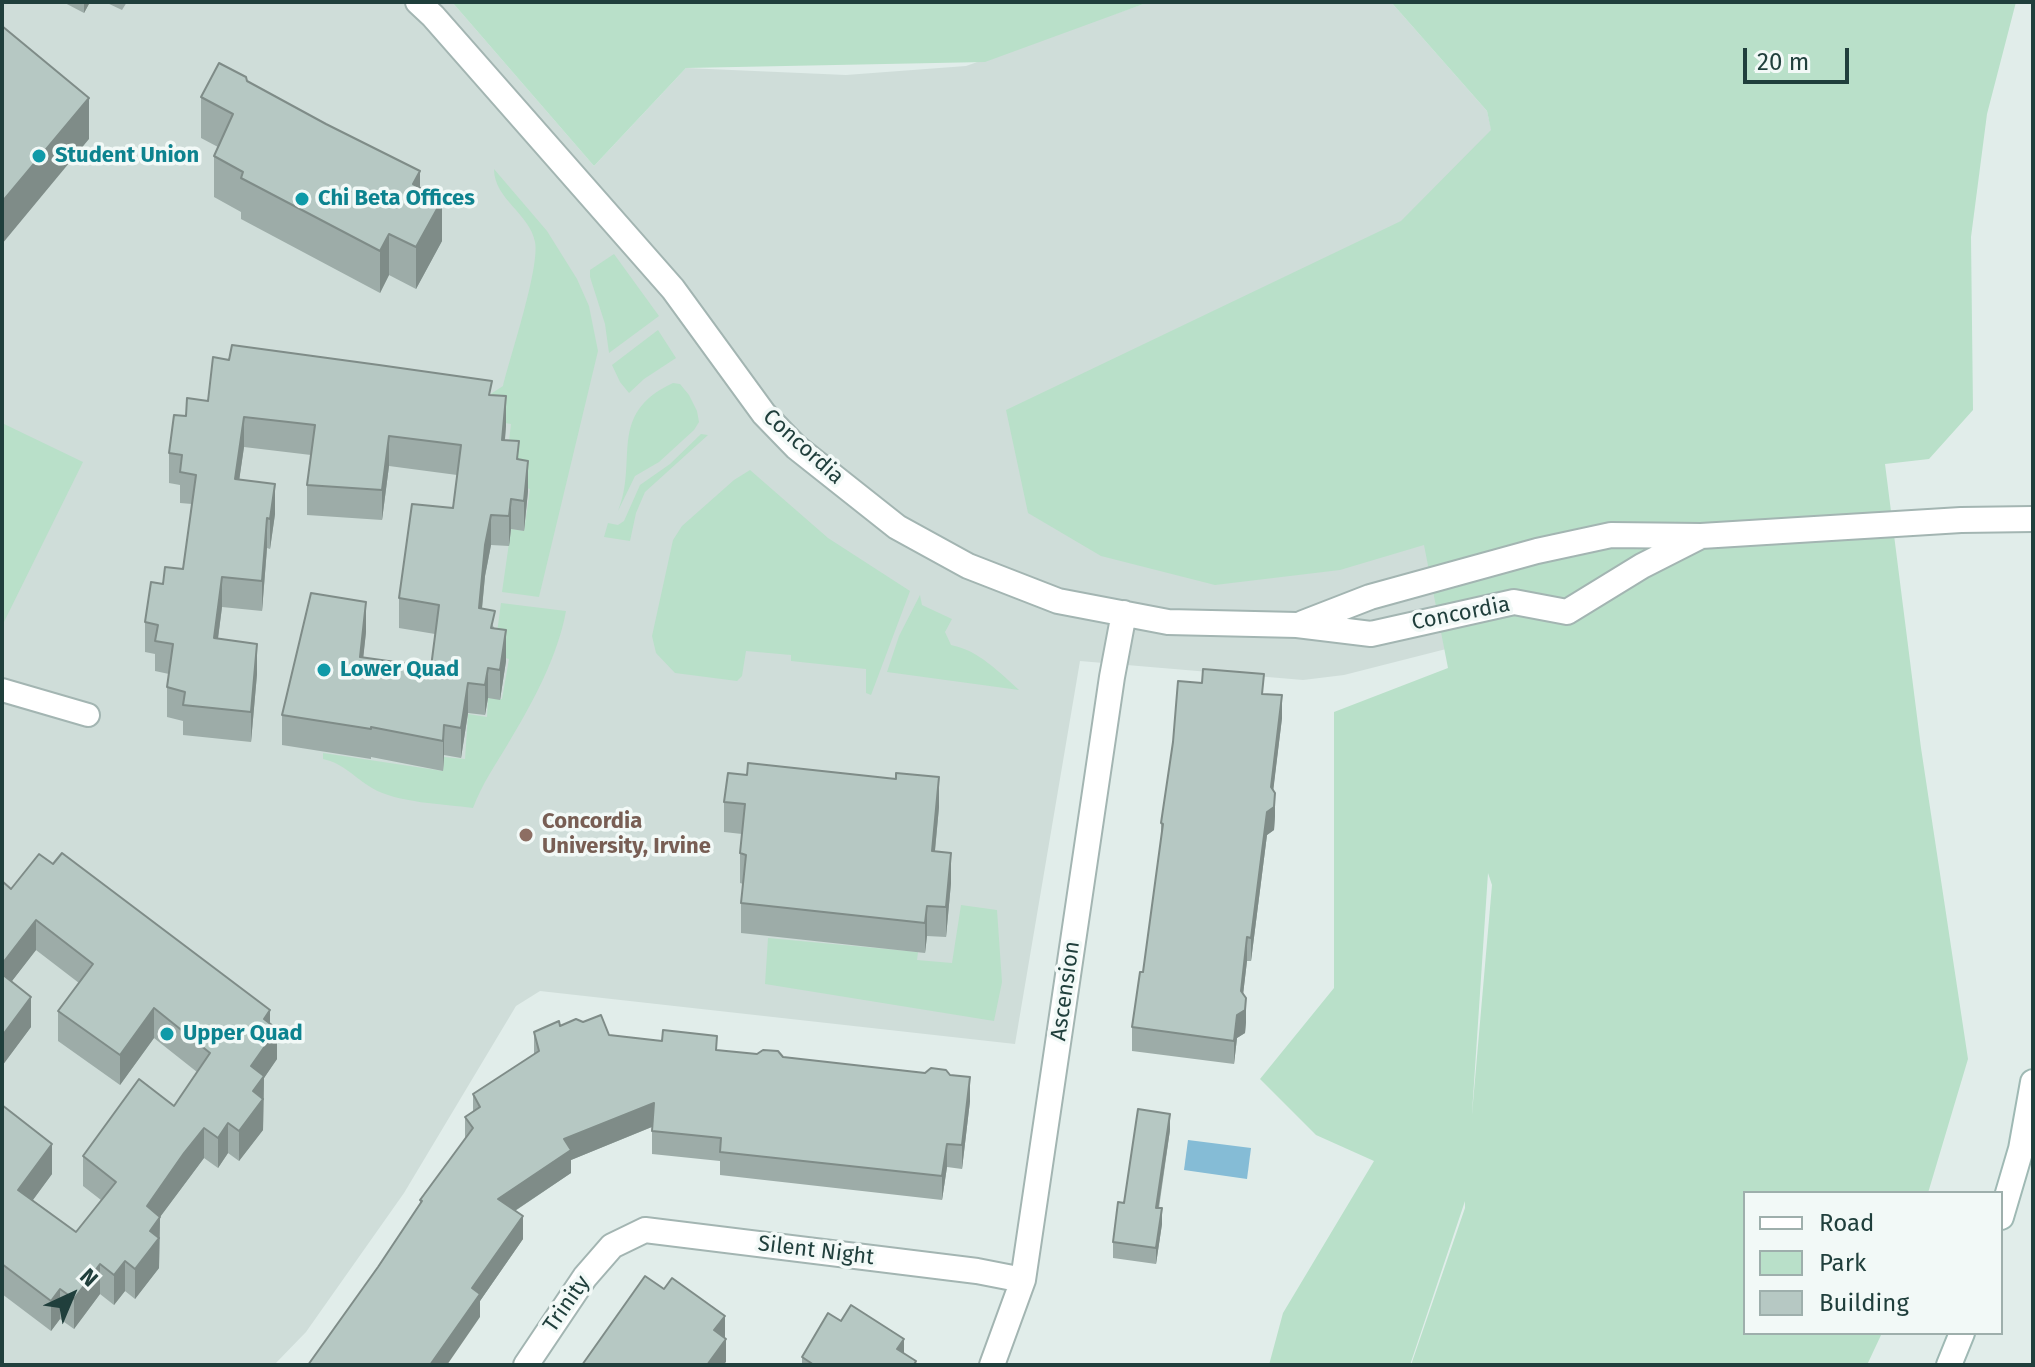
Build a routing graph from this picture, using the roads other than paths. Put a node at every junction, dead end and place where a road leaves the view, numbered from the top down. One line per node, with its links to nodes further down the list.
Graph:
1 (418, 2): 4 (street, Concordia)
2 (2033, 519): 3 (street, Concordia)
3 (1701, 536): 5 (street, Concordia); 5 (street, Concordia)
4 (1124, 613): 5 (street, Concordia); 11 (street, Ascension)
5 (1297, 625)
6 (2, 690): 7 (lane)
7 (88, 715)
8 (2033, 1082): 9 (street)
9 (2003, 1210)
10 (612, 1246): 11 (street, Silent Night); 13 (street, Trinity)
11 (1023, 1280): 14 (street, Ascension)
12 (1961, 1335): 15 (street)
13 (526, 1365)
14 (992, 1365)
15 (1949, 1365)

